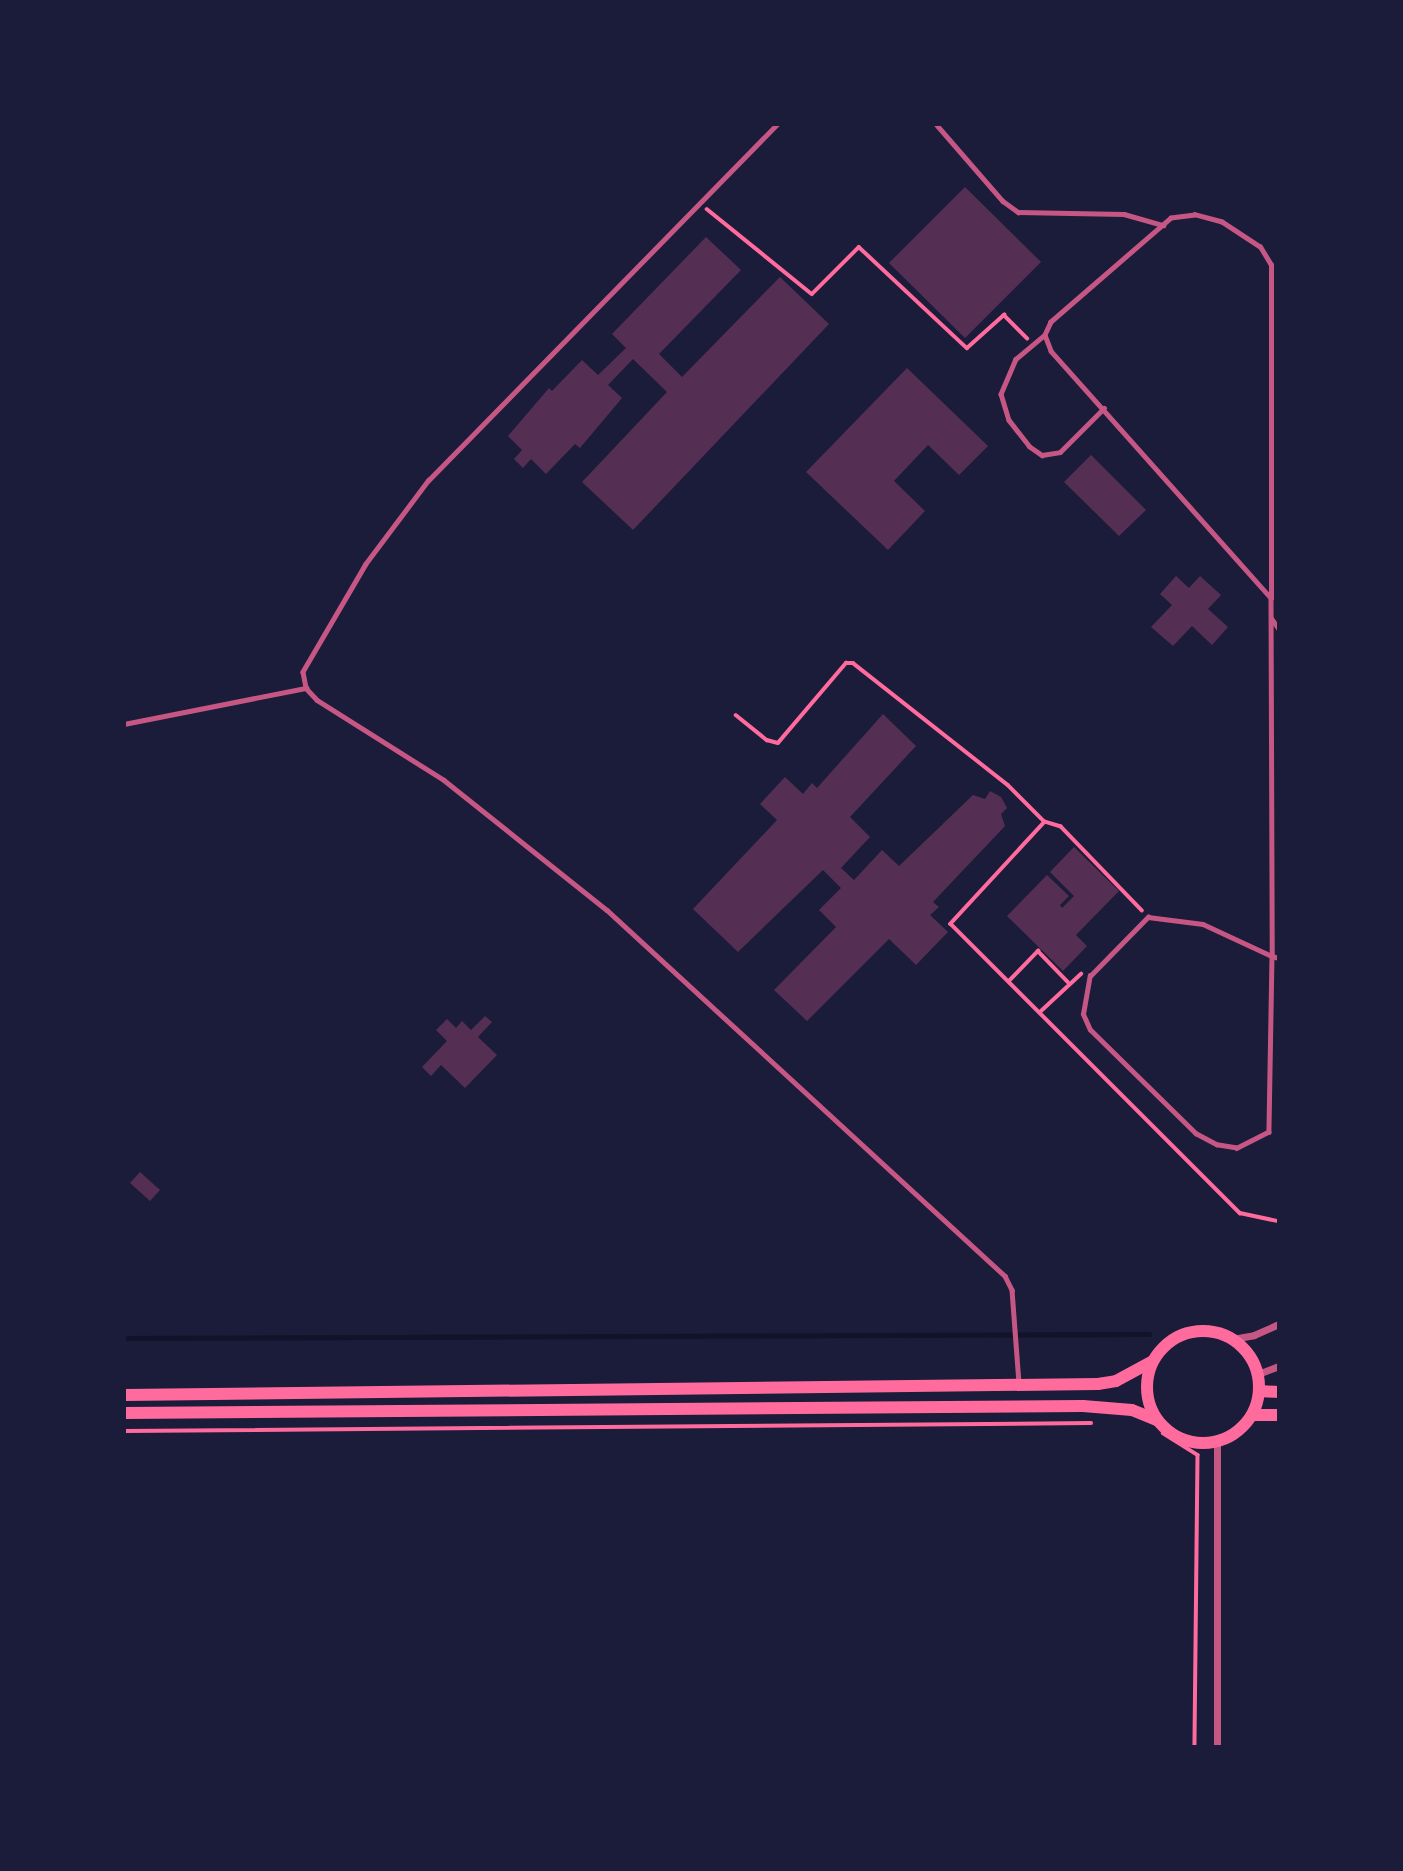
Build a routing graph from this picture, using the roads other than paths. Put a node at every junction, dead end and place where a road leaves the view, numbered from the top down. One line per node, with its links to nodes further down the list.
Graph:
1 (778, 124): 9 (lane)
2 (936, 124): 3 (lane)
3 (1163, 225): 4 (lane); 6 (lane)
4 (1045, 335): 5 (lane); 5 (lane)
5 (1104, 408): 6 (lane)
6 (1271, 598): 7 (lane)
7 (1272, 619): 8 (lane); 11 (lane)
8 (1279, 629)
9 (306, 688): 10 (lane); 18 (lane)
10 (124, 723)
11 (1272, 956): 11 (lane); 12 (lane)
12 (1279, 958)
13 (1279, 1324): 14 (street)
14 (1232, 1339): 15 (main road); 17 (main road)
15 (1153, 1361): 18 (main road); 25 (main road)
16 (1279, 1366): 17 (street)
17 (1258, 1374): 19 (main road)
18 (1019, 1386): 21 (main road)
19 (1259, 1391): 20 (main road); 23 (main road)
20 (1279, 1392)
21 (124, 1395)
22 (124, 1413): 25 (main road)
23 (1252, 1415): 24 (main road); 26 (main road)
24 (1279, 1415)
25 (1157, 1424): 26 (main road)
26 (1217, 1441): 27 (street)
27 (1217, 1747)

